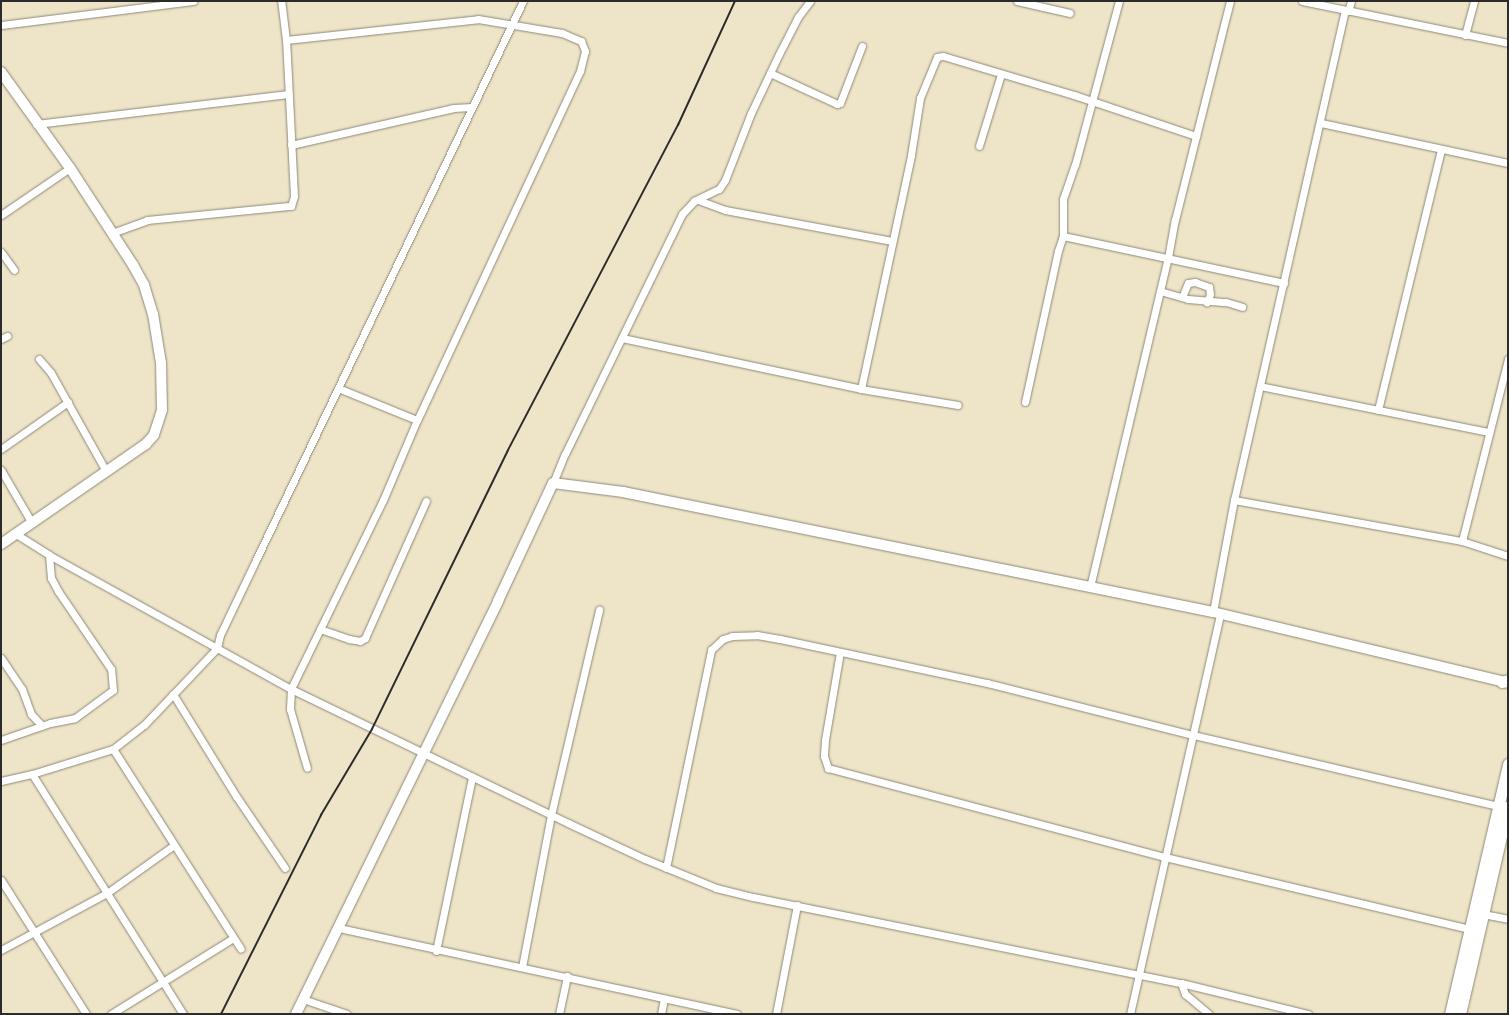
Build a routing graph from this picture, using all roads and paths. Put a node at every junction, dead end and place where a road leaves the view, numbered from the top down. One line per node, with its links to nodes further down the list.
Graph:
1 (194, 1): 14 (street)
2 (281, 1): 16 (street)
3 (523, 1): 13 (street)
4 (810, 1): 20 (street)
5 (1018, 1): 12 (street)
6 (1119, 1): 23 (street)
7 (1230, 1): 27 (street)
8 (1302, 1): 11 (street)
9 (1352, 1): 11 (street)
10 (1474, 1): 15 (street)
11 (1347, 11): 15 (street); 25 (street)
12 (1070, 13)
13 (511, 24): 16 (street); 24 (street); 56 (street)
14 (1, 25)
15 (1465, 35): 17 (street)
16 (286, 40): 22 (street)
17 (1508, 43)
18 (862, 46): 20 (street)
19 (1, 72): 26 (street)
20 (770, 73): 33 (street)
21 (1000, 74): 23 (street); 29 (street); 37 (street)
22 (288, 94): 26 (street); 28 (street)
23 (1091, 101): 27 (street); 36 (street)
24 (471, 107): 28 (street); 50 (street)
25 (1321, 123): 30 (street); 41 (street)
26 (36, 124): 32 (street)
27 (1196, 136): 39 (street)
28 (291, 145): 35 (street)
29 (979, 146)
30 (1441, 149): 31 (street); 55 (street)
31 (1508, 163)
32 (70, 168): 34 (street); 35 (street)
33 (698, 200): 37 (street); 46 (street)
34 (1, 215)
35 (112, 234): 60 (street)
36 (1063, 236): 39 (street); 53 (street)
37 (892, 241): 51 (street)
38 (1, 252): 40 (street)
39 (1168, 258): 41 (street); 42 (street)
40 (14, 270)
41 (1284, 283): 49 (street)
42 (1160, 291): 43 (street); 71 (street)
43 (1182, 297): 44 (street); 44 (street)
44 (1206, 302): 45 (street)
45 (1242, 307)
46 (622, 338): 51 (street); 62 (street)
47 (39, 359): 52 (street)
48 (1508, 359): 57 (street)
49 (1260, 386): 55 (street); 63 (street)
50 (338, 388): 56 (street); 75 (street)
51 (861, 389): 54 (street)
52 (68, 402): 58 (street); 60 (street)
53 (1024, 402)
54 (958, 406)
55 (1378, 410): 57 (street)
56 (417, 420): 74 (street)
57 (1488, 432): 67 (street)
58 (1, 449)
59 (1, 470): 61 (street)
60 (106, 471): 65 (street)
61 (4, 480): 65 (street)
62 (553, 483): 71 (street); 85 (street)
63 (1234, 500): 67 (street); 73 (street)
64 (426, 501): 74 (street)
65 (32, 523): 66 (street)
66 (16, 534): 68 (street); 69 (street)
67 (1462, 541): 70 (street)
68 (1, 544)
69 (49, 555): 75 (street); 81 (street)
70 (1508, 556)
71 (1090, 587): 73 (street)
72 (599, 610): 92 (street)
73 (1216, 614): 78 (street); 82 (street)
74 (320, 628): 79 (street)
75 (217, 648): 79 (street); 80 (street)
76 (840, 652): 82 (street); 94 (street); 96 (street)
77 (1, 658): 81 (street)
78 (1506, 681)
79 (291, 688): 85 (street); 87 (street)
80 (173, 694): 84 (street); 95 (street)
81 (42, 726): 83 (street)
82 (1193, 734): 91 (street); 94 (street)
83 (1, 740)
84 (113, 749): 88 (street); 93 (street)
85 (423, 754): 89 (street); 102 (street)
86 (1508, 764): 91 (main road)
87 (307, 768)
88 (32, 774): 90 (street); 98 (street)
89 (472, 777): 92 (street); 108 (street)
90 (1, 781)
91 (1503, 806): 100 (main road); 103 (main road)
92 (551, 815): 96 (street); 109 (street)
93 (174, 845): 98 (street); 105 (street)
94 (1165, 857): 103 (street); 110 (street)
95 (285, 868)
96 (666, 868): 99 (street)
97 (1, 880): 104 (street)
98 (107, 893): 104 (street); 112 (street)
99 (797, 906): 110 (street); 124 (street)
100 (1483, 914): 101 (street); 129 (main road)
101 (1508, 919)
102 (339, 928): 108 (street); 114 (street)
103 (1469, 929): 128 (main road)
104 (34, 931): 107 (street); 116 (street)
105 (233, 938): 106 (street); 112 (street)
106 (241, 949)
107 (1, 950)
108 (436, 950): 109 (street)
109 (522, 967): 111 (street)
110 (1138, 974): 113 (street); 125 (street)
111 (567, 976): 115 (street); 121 (street)
112 (161, 983): 117 (street); 118 (street)
113 (1181, 983): 126 (street); 127 (street)
114 (303, 999): 119 (street); 120 (street)
115 (664, 999): 122 (street); 123 (street)
116 (86, 1014)
117 (111, 1014)
118 (183, 1014)
119 (296, 1014)
120 (347, 1014)
121 (559, 1014)
122 (661, 1014)
123 (738, 1014)
124 (776, 1014)
125 (1130, 1014)
126 (1209, 1014)
127 (1308, 1014)
128 (1450, 1014)
129 (1460, 1014)

